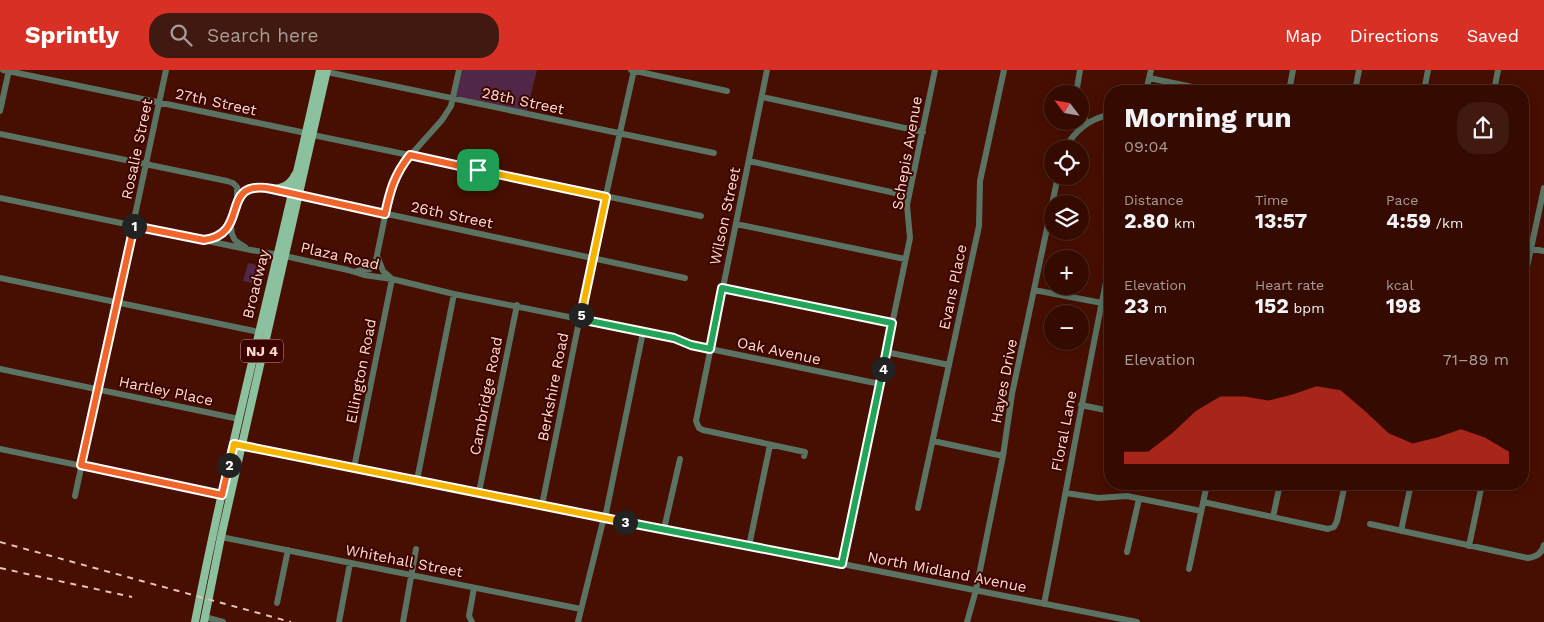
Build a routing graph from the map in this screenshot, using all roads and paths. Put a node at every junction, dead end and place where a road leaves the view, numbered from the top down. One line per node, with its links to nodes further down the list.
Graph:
1 (7, 70): 26 (street, 27th Street); 27 (street)
2 (166, 70): 26 (street, Rosalie Street)
3 (459, 70): 25 (street)
4 (633, 70): 23 (street); 34 (street, Berkshire Road)
5 (767, 70): 24 (street, Wilson Street)
6 (935, 70): 31 (street, Schepis Avenue)
7 (1004, 70): 81 (street, Evans Place)
8 (1080, 70): 16 (street)
9 (1150, 70): 15 (street)
10 (1293, 70): 19 (street)
11 (1360, 70): 20 (street)
12 (1428, 70): 21 (street)
13 (1498, 70): 22 (street)
14 (322, 71): 25 (street, 28th Street); 33 (main road, Broadway / NJ 4)
15 (1149, 78): 17 (street); 18 (street)
16 (1078, 85)
17 (1147, 85)
18 (1183, 85)
19 (1290, 85)
20 (1356, 85)
21 (1425, 85)
22 (1495, 85)
23 (727, 91)
24 (762, 97): 31 (street); 38 (street, Wilson Street)
25 (453, 100): 34 (street, 28th Street); 37 (street)
26 (159, 103): 33 (street, 27th Street); 39 (street, Rosalie Street)
27 (0, 111)
28 (1104, 116): 29 (street)
29 (1089, 122)
30 (1079, 130): 35 (street)
31 (923, 132): 45 (street, Schepis Avenue)
32 (0, 134): 39 (street)
33 (310, 134): 37 (street, 27th Street); 40 (main road, Broadway / NJ 4); 44 (main road, Broadway / NJ 4)
34 (620, 134): 36 (street, 28th Street); 46 (street, Berkshire Road)
35 (1071, 140)
36 (714, 154)
37 (410, 155): 46 (street, 27th Street); 49 (street)
38 (748, 161): 45 (street); 52 (street, Wilson Street)
39 (146, 164): 48 (street); 53 (street, Rosalie Street)
40 (299, 166): 43 (main road); 44 (main road, Broadway / NJ 4)
41 (1056, 185): 68 (street, Hayes Drive)
42 (1544, 188): 55 (street)
43 (272, 189): 44 (street, 26th Street); 48 (street, 26th Street)
44 (296, 194): 49 (street, 26th Street); 58 (main road, Broadway / NJ 4)
45 (908, 196): 62 (street, Schepis Avenue)
46 (606, 197): 50 (street, 27th Street); 60 (street, Berkshire Road)
47 (0, 198): 53 (street, Plaza Road)
48 (237, 202): 51 (street)
49 (385, 214): 59 (street); 60 (street, 26th Street)
50 (701, 216)
51 (231, 223): 54 (street); 56 (street)
52 (736, 224): 62 (street); 67 (street, Wilson Street)
53 (133, 226): 54 (street, Plaza Road); 71 (street, Rosalie Street)
54 (204, 240): 56 (street, Plaza Road)
55 (1531, 249): 57 (street); 61 (street)
56 (251, 250): 58 (street, Plaza Road)
57 (1544, 251)
58 (281, 255): 63 (street, Plaza Road); 76 (main road, Broadway / NJ 4); 89 (main road, Broadway / NJ 4)
59 (378, 258): 63 (street); 66 (street)
60 (592, 258): 65 (street, 26th Street); 74 (street, Berkshire Road)
61 (1529, 258)
62 (905, 259): 75 (street, Schepis Avenue)
63 (348, 270): 66 (street, Plaza Road)
64 (0, 278): 71 (street)
65 (685, 278)
66 (392, 279): 69 (street, Plaza Road); 96 (street, Ellington Road)
67 (722, 288): 75 (street); 79 (street, Wilson Street)
68 (1034, 290): 72 (street); 93 (street, Hayes Drive)
69 (454, 294): 73 (street, Plaza Road); 97 (street)
70 (1104, 295): 72 (street, Floral Lane)
71 (117, 302): 76 (street); 84 (street, Rosalie Street)
72 (1102, 303): 85 (street, Floral Lane)
73 (517, 306): 74 (street, Plaza Road); 103 (street, Cambridge Road)
74 (580, 319): 77 (street, Plaza Road); 109 (street, Berkshire Road)
75 (892, 323): 80 (street, Schepis Avenue)
76 (259, 332): 87 (main road, Broadway / NJ 4)
77 (643, 332): 78 (street, Plaza Road); 113 (street)
78 (674, 338): 79 (street, Oak Avenue)
79 (710, 349): 83 (street, Oak Avenue); 90 (street, Wilson Street)
80 (886, 352): 81 (street); 83 (street, Schepis Avenue)
81 (949, 365): 88 (street, Evans Place)
82 (0, 369): 84 (street, Hartley Place)
83 (880, 384): 125 (street, Schepis Avenue)
84 (99, 390): 87 (street, Hartley Place); 95 (street, Rosalie Street)
85 (1081, 405): 86 (street); 104 (street, Floral Lane)
86 (1104, 410)
87 (239, 419): 89 (main road, Broadway / NJ 4)
88 (933, 441): 93 (street); 110 (street, Evans Place)
89 (238, 445): 96 (street, North Midland Avenue); 105 (main road, Broadway / NJ 4); 117 (main road, Broadway / NJ 4)
90 (770, 445): 92 (street); 118 (street)
91 (0, 449): 95 (street)
92 (804, 456)
93 (1003, 456): 129 (street, Hayes Drive)
94 (680, 459): 115 (street)
95 (81, 465): 105 (street); 106 (street, Rosalie Street)
96 (354, 468): 97 (street, North Midland Avenue)
97 (417, 480): 103 (street, North Midland Avenue)
98 (1206, 490): 108 (street)
99 (1279, 490): 112 (street)
100 (1344, 490): 112 (street)
101 (1410, 490): 116 (street)
102 (1481, 490): 119 (street)
103 (480, 492): 109 (street, North Midland Avenue)
104 (1066, 493): 107 (street); 131 (street, Floral Lane)
105 (222, 495): 134 (main road, Broadway / NJ 4)
106 (75, 496)
107 (1139, 499): 111 (street); 123 (street)
108 (1203, 502): 111 (street); 112 (street)
109 (542, 505): 113 (street, North Midland Avenue)
110 (918, 508)
111 (1201, 511): 126 (street)
112 (1274, 517)
113 (604, 518): 115 (street, North Midland Avenue); 132 (street)
114 (1370, 524): 116 (street)
115 (664, 529): 118 (street, North Midland Avenue)
116 (1401, 531): 119 (street)
117 (221, 537): 122 (street, Whitehall Street); 133 (main road, Broadway / NJ 4)
118 (749, 546): 125 (street, North Midland Avenue)
119 (1469, 546): 120 (street)
120 (1544, 546)
121 (416, 549): 127 (street)
122 (288, 550): 124 (street, Whitehall Street); 130 (street)
123 (1127, 552)
124 (350, 563): 127 (street, Whitehall Street); 136 (street)
125 (842, 564): 129 (street, North Midland Avenue)
126 (1189, 569)
127 (412, 576): 128 (street, Whitehall Street); 137 (street)
128 (474, 588): 132 (street, Whitehall Street); 138 (street)
129 (976, 590): 131 (street, North Midland Avenue); 140 (street, Hayes Drive)
130 (277, 603)
131 (1044, 604): 141 (street, North Midland Avenue)
132 (582, 609): 139 (street)
133 (205, 620): 135 (street)
134 (195, 622)
135 (223, 622)
136 (339, 622)
137 (403, 622)
138 (472, 622)
139 (578, 622)
140 (967, 622)
141 (1136, 622)

